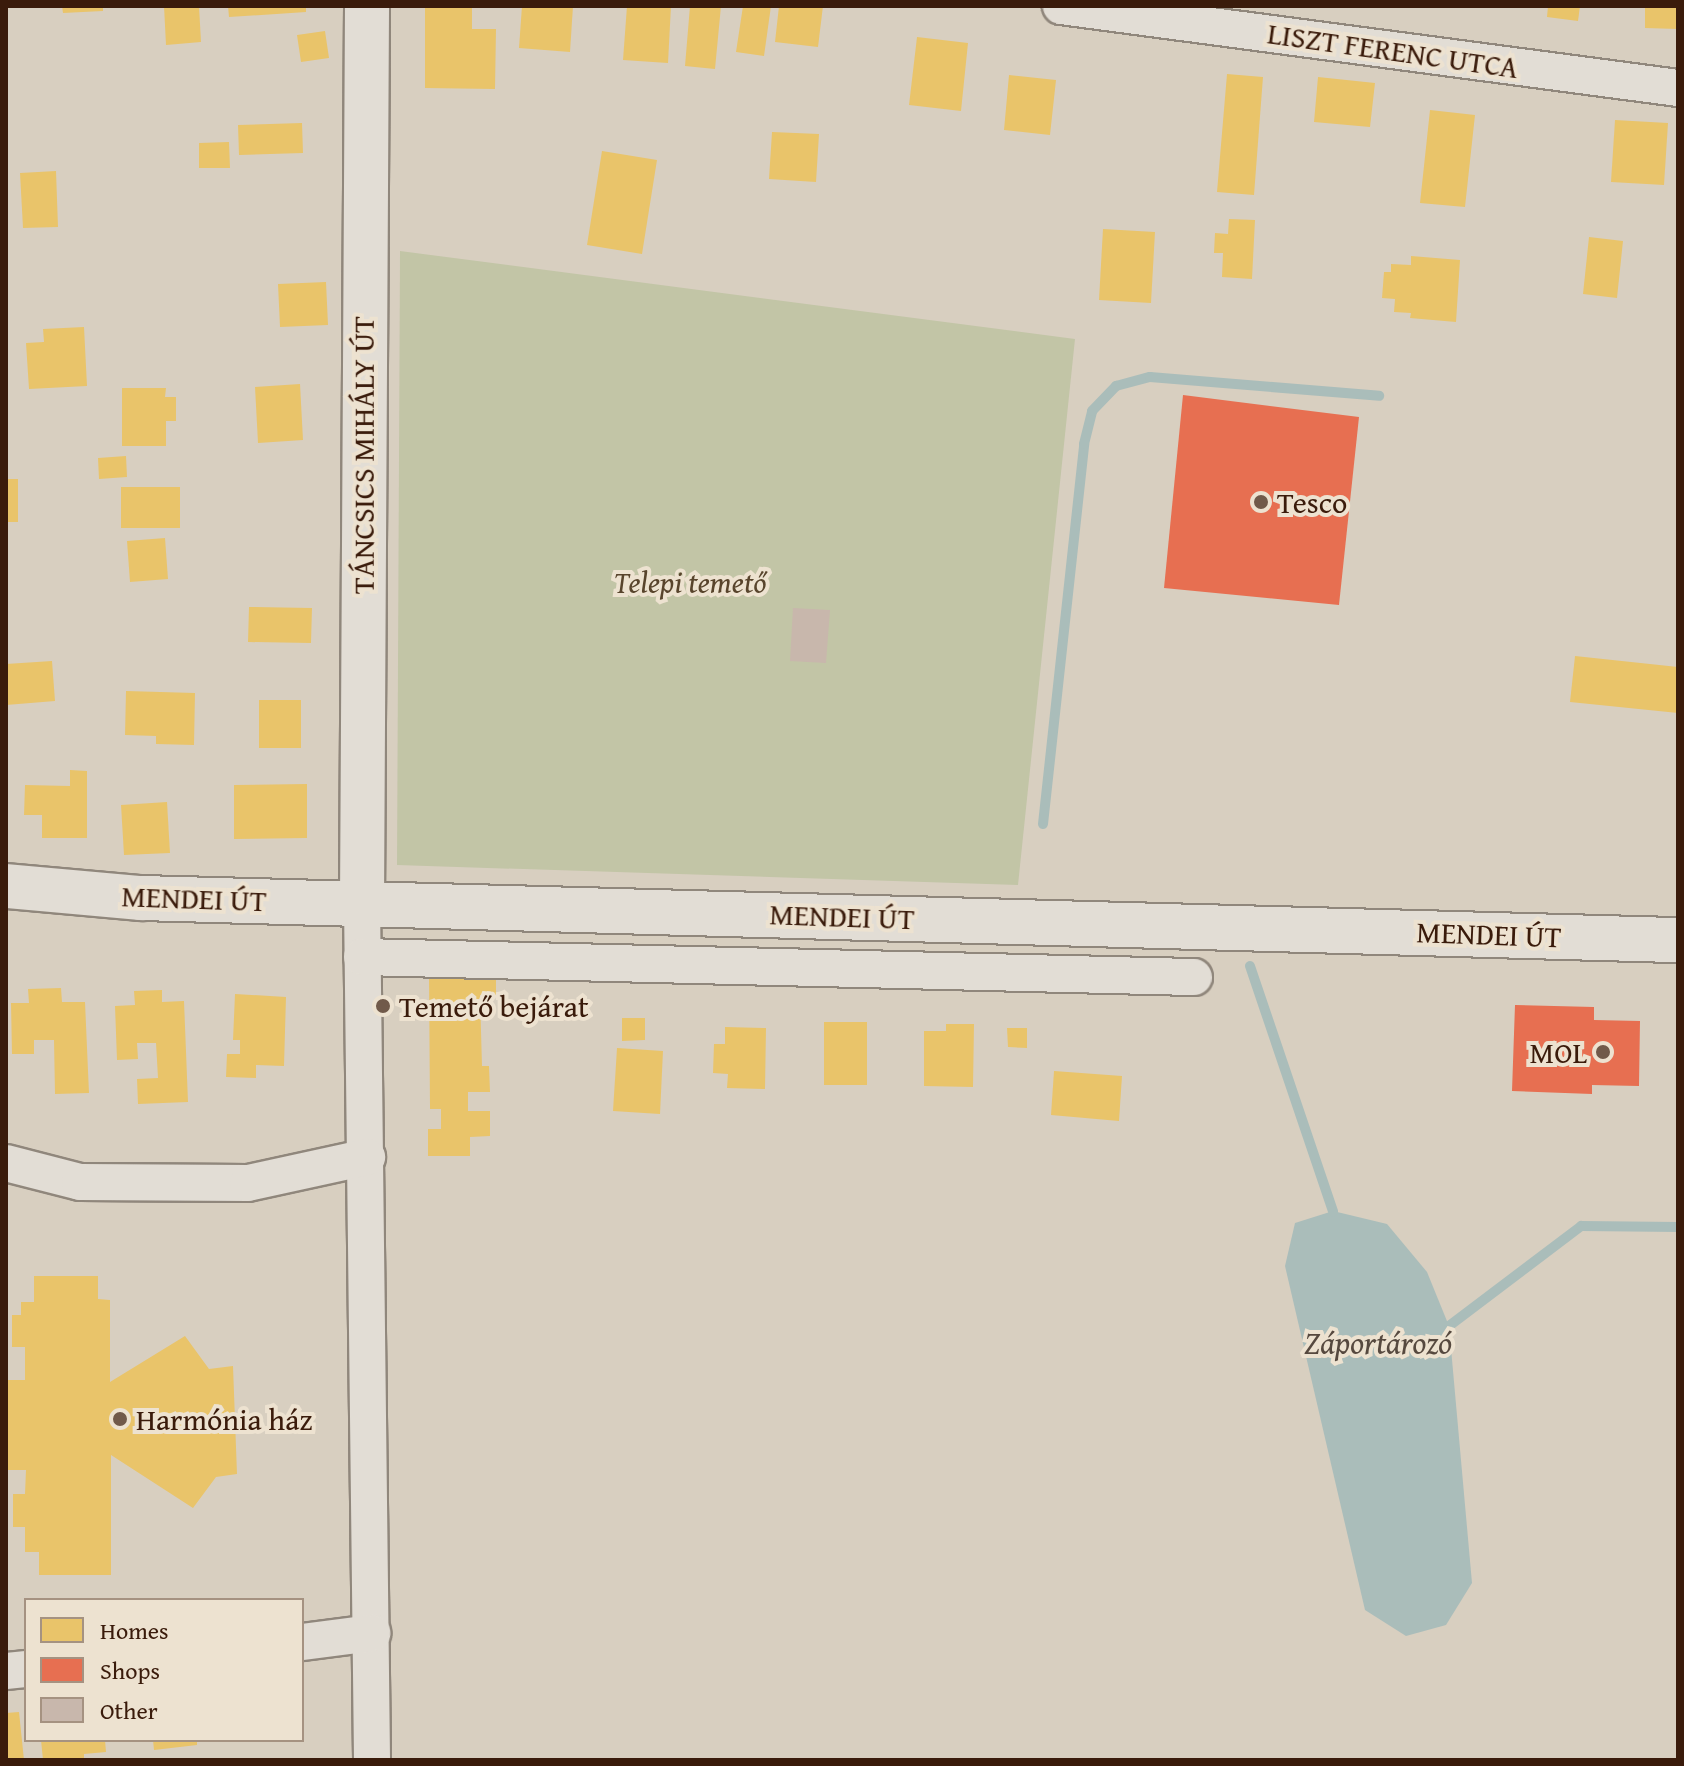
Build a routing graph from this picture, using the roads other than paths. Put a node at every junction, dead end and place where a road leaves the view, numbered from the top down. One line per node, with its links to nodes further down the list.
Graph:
1 (367, 6): 5 (main road, TÁNCSICS MIHÁLY ÚT)
2 (1061, 6): 3 (street, LISZT FERENC UTCA)
3 (1678, 88)
4 (6, 886): 5 (main road, MENDEI ÚT)
5 (362, 903): 6 (main road, MENDEI ÚT); 7 (street)
6 (1678, 940)
7 (362, 957): 8 (street, MENDEI ÚT); 9 (street)
8 (1194, 977)
9 (367, 1157): 10 (street); 11 (street)
10 (6, 1163)
11 (372, 1633): 12 (street); 13 (street)
12 (304, 1642)
13 (372, 1760)

